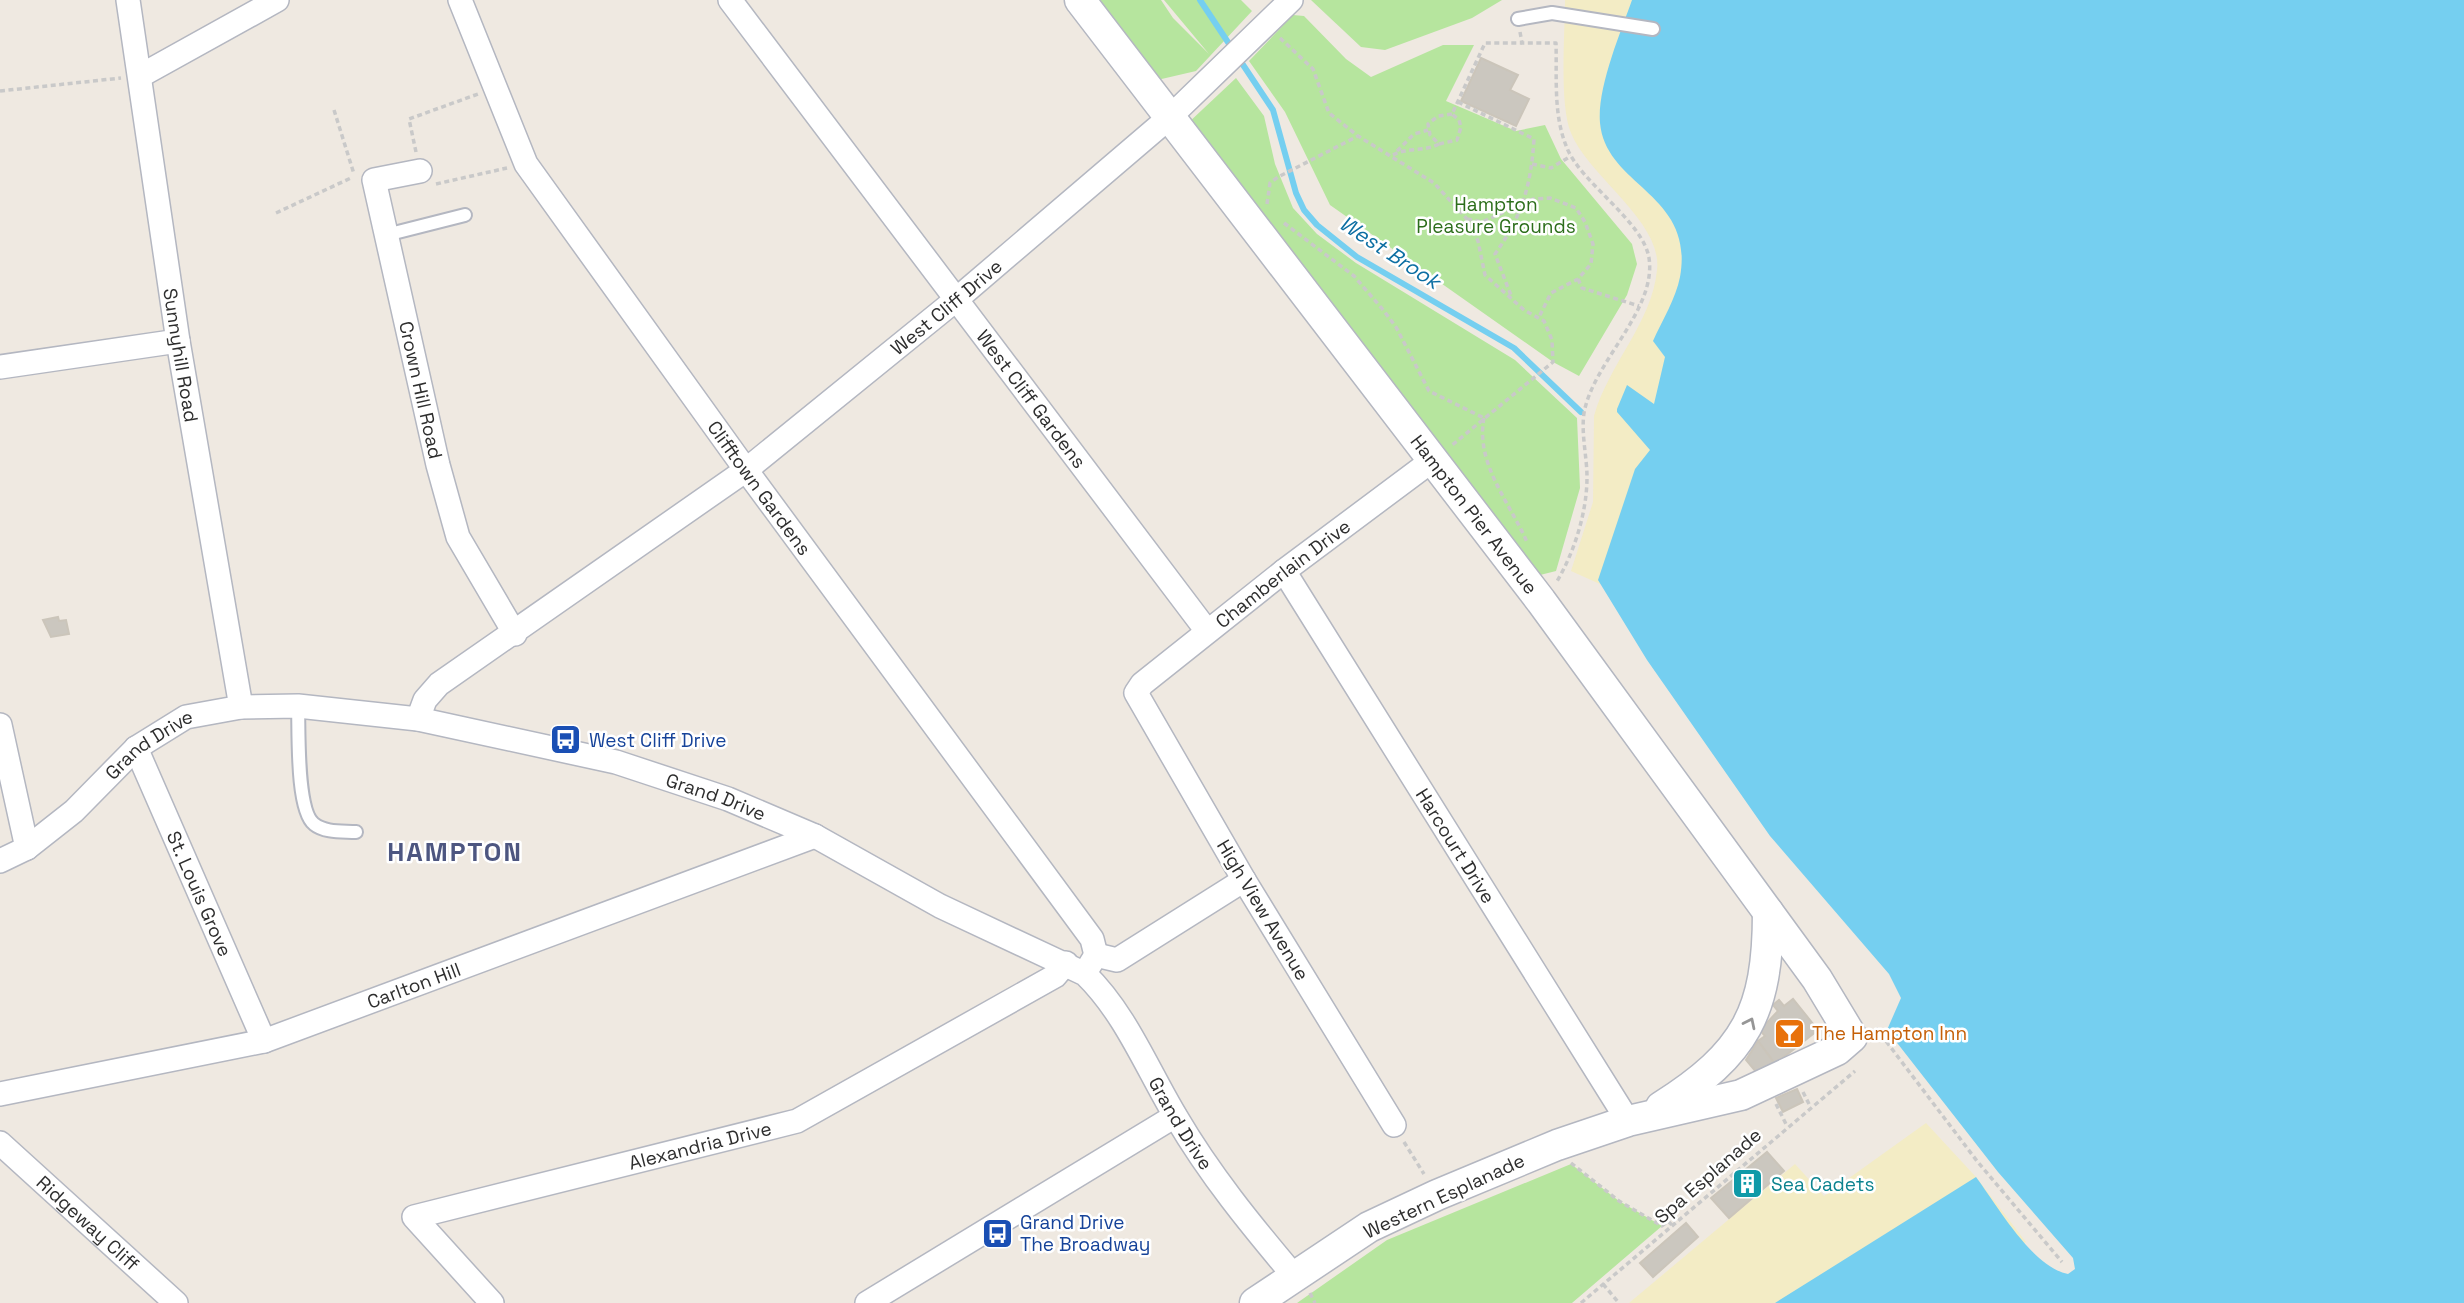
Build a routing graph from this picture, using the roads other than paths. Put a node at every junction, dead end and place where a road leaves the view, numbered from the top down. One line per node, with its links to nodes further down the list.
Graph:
1 (128, 0): 9 (street, Sunnyhill Road)
2 (277, 0): 9 (street)
3 (460, 0): 18 (street, Clifftown Gardens)
4 (730, 0): 14 (street, West Cliff Gardens)
5 (1080, 0): 10 (street, Hampton Pier Avenue)
6 (1291, 0): 10 (street, West Cliff Drive)
7 (1518, 19): 8 (lane)
8 (1653, 29)
9 (140, 76): 15 (street, Sunnyhill Road)
10 (1171, 116): 14 (street, West Cliff Drive); 17 (street, Hampton Pier Avenue)
11 (419, 171): 13 (street, Crown Hill Road)
12 (465, 215): 13 (lane)
13 (386, 235): 21 (street, Crown Hill Road)
14 (958, 298): 18 (street, West Cliff Drive); 20 (street, West Cliff Gardens)
15 (178, 341): 16 (street); 24 (street, Sunnyhill Road)
16 (0, 367)
17 (1434, 459): 19 (street, Chamberlain Drive); 33 (street, Hampton Pier Avenue)
18 (746, 470): 21 (street, West Cliff Drive); 34 (street, Clifftown Gardens)
19 (1284, 571): 20 (street, Chamberlain Drive); 43 (street, Harcourt Drive)
20 (1207, 631): 22 (street, Chamberlain Drive)
21 (515, 634): 25 (street, West Cliff Drive)
22 (1136, 693): 32 (street, High View Avenue)
23 (298, 706): 24 (street, Grand Drive); 25 (street, Grand Drive); 28 (lane)
24 (241, 707): 27 (street, Grand Drive)
25 (418, 719): 29 (street, Grand Drive)
26 (0, 725): 30 (street)
27 (136, 748): 30 (street, Grand Drive); 38 (street, St. Louis Grove)
28 (356, 832)
29 (815, 836): 34 (street, Grand Drive); 38 (street, Carlton Hill)
30 (27, 848): 31 (street, Grand Drive)
31 (0, 861)
32 (1244, 880): 34 (street); 44 (street, High View Avenue)
33 (1768, 912): 35 (street, Western Esplanade); 36 (street, Hampton Pier Avenue)
34 (1082, 964): 42 (street, Grand Drive); 48 (street, Alexandria Drive)
35 (1765, 967): 36 (street); 39 (street, Western Esplanade, one-way to 35)
36 (1817, 979): 37 (street, Hampton Pier Avenue)
37 (1862, 1030): 41 (street, Western Esplanade)
38 (264, 1041): 40 (street, Carlton Hill)
39 (1719, 1063): 41 (street); 43 (street, Western Esplanade)
40 (0, 1094)
41 (1741, 1095): 43 (street, Western Esplanade)
42 (1175, 1116): 46 (street, Grand Drive); 49 (street)
43 (1637, 1119): 46 (street, Western Esplanade)
44 (1394, 1125)
45 (0, 1143): 47 (street, Ridgeway Cliff)
46 (1294, 1276): 50 (street, Western Esplanade)
47 (176, 1303)
48 (492, 1303)
49 (867, 1303)
50 (1255, 1303)

